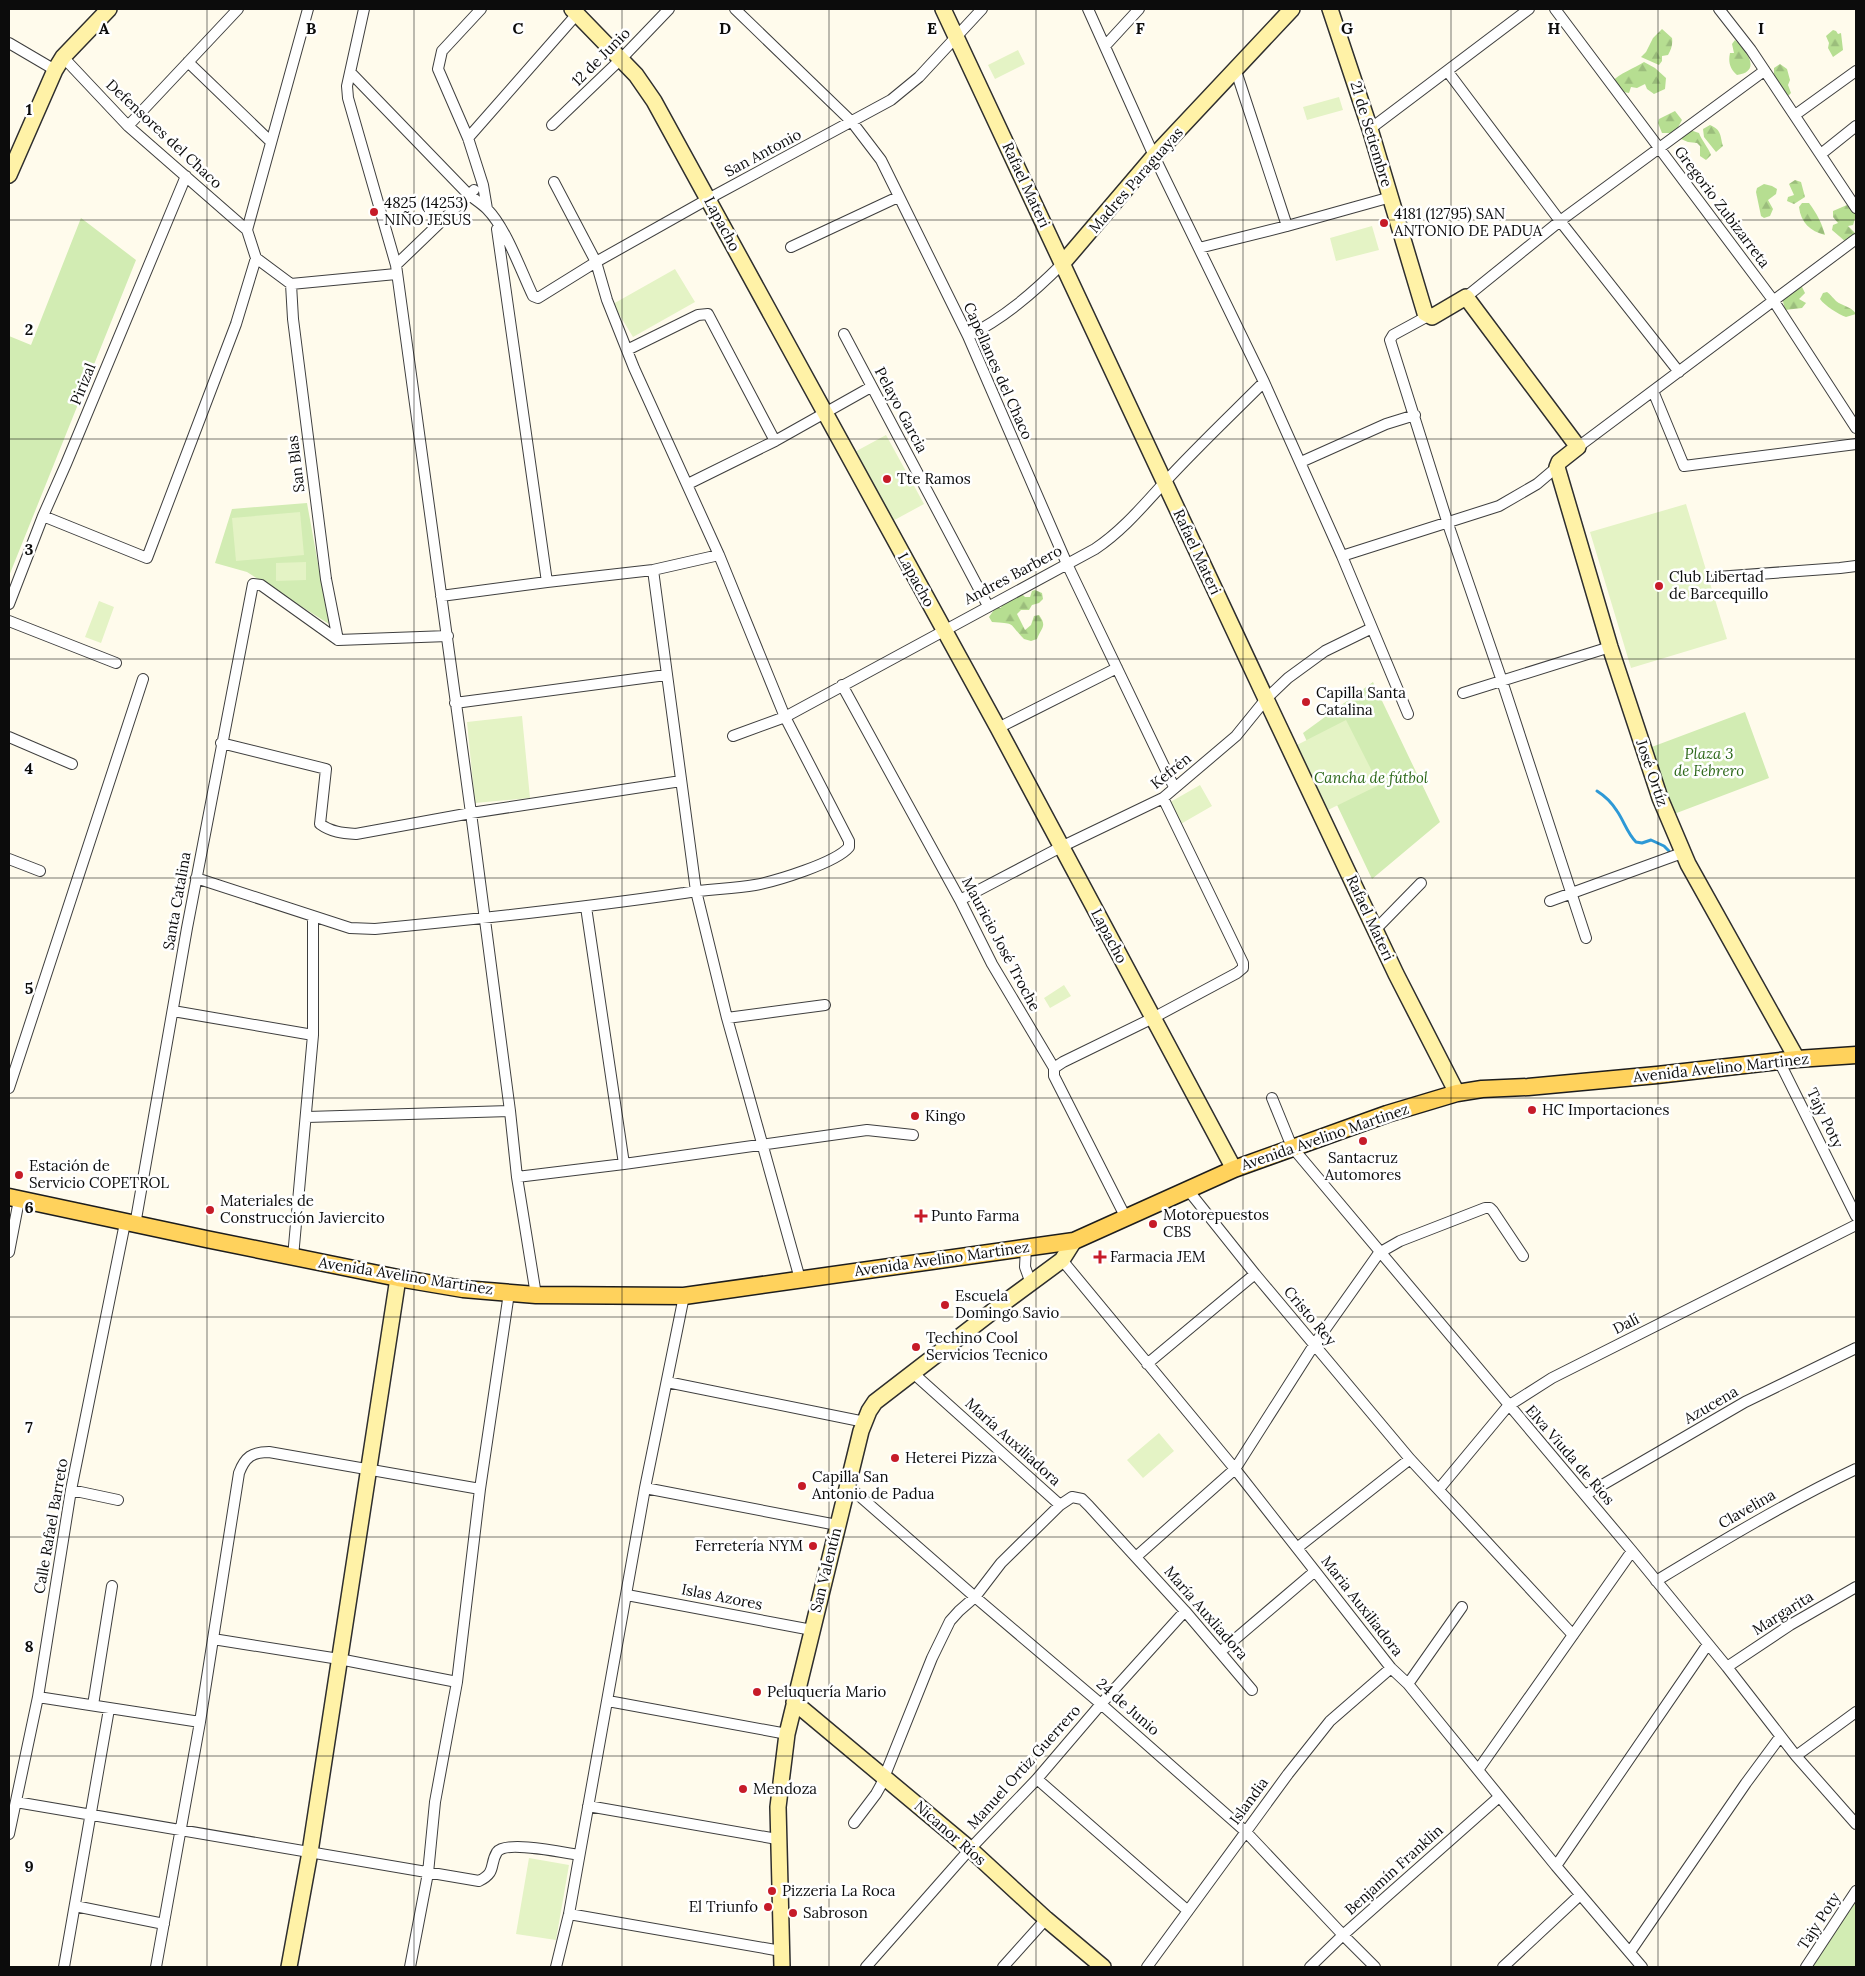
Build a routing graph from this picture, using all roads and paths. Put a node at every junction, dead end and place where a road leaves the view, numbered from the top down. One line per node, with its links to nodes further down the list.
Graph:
1 (109, 9): 23 (street)
2 (238, 9): 22 (street)
3 (308, 9): 36 (street)
4 (364, 9): 26 (street)
5 (481, 9): 35 (street)
6 (669, 9): 21 (street, 12 de Junio)
7 (735, 9): 30 (street, Capellanes del Chaco)
8 (943, 9): 18 (street, Rafael Materi)
9 (982, 9): 18 (street, San Antonio)
10 (1088, 9): 20 (street)
11 (1139, 9): 20 (street)
12 (1292, 9): 25 (street, Madres Paraguayas)
13 (1330, 9): 34 (street, 21 de Setiembre)
14 (1529, 9): 27 (street)
15 (1555, 9): 37 (street, Gregorio Zubizarreta)
16 (1719, 9): 24 (street)
17 (575, 11): 21 (street, Lapacho); 35 (street)
18 (956, 37): 30 (street, San Antonio); 59 (street, Rafael Materi)
19 (9, 42): 23 (street, Defensores del Chaco)
20 (1105, 46): 39 (street)
21 (621, 60): 31 (street, 12 de Junio); 47 (street, Lapacho)
22 (188, 62): 32 (street); 36 (street)
23 (59, 64): 32 (street, Defensores del Chaco); 40 (street)
24 (1764, 70): 29 (street); 37 (street)
25 (1236, 71): 39 (street, Madres Paraguayas); 52 (street)
26 (350, 72): 44 (street); 60 (street)
27 (1448, 72): 34 (street); 51 (street)
28 (1856, 72): 29 (street)
29 (1795, 116): 38 (street)
30 (852, 122): 45 (street, Capellanes del Chaco); 47 (street, San Antonio)
31 (552, 125)
32 (128, 126): 41 (street, Defensores del Chaco)
33 (1856, 126): 38 (street)
34 (1370, 129): 46 (street, 21 de Setiembre)
35 (468, 138): 43 (street)
36 (270, 140): 53 (street)
37 (1659, 149): 51 (street); 63 (street, Gregorio Zubizarreta)
38 (1821, 154): 48 (street)
39 (1154, 156): 56 (street); 59 (street, Madres Paraguayas)
40 (10, 168)
41 (186, 176): 53 (street, Defensores del Chaco); 82 (street, Pirizal)
42 (554, 182): 58 (street)
43 (483, 184): 44 (street); 49 (street)
44 (468, 194): 49 (street); 60 (street)
45 (898, 197): 55 (street); 66 (street, Capellanes del Chaco)
46 (1391, 197): 52 (street); 64 (street, 21 de Setiembre)
47 (708, 199): 58 (street, San Antonio); 72 (street, Lapacho)
48 (1856, 208)
49 (487, 209): 50 (street)
50 (496, 220): 58 (street, San Antonio); 90 (street)
51 (1560, 221): 62 (street); 68 (street)
52 (1287, 226): 56 (street)
53 (247, 230): 57 (street)
54 (1856, 239): 63 (street)
55 (791, 247)
56 (1200, 248): 69 (street)
57 (256, 258): 61 (street); 82 (street)
58 (596, 262): 67 (street)
59 (1062, 264): 66 (street, Madres Paraguayas); 80 (street, Rafael Materi)
60 (396, 269): 61 (street); 91 (street)
61 (291, 284): 98 (street, San Blas)
62 (1466, 297): 64 (street); 77 (street)
63 (1774, 300): 68 (street); 74 (street, Gregorio Zubizarreta)
64 (1428, 316): 73 (street)
65 (844, 334): 70 (street, Pelayo Garcia)
66 (968, 336): 86 (street, Capellanes del Chaco)
67 (627, 350): 75 (street); 81 (street)
68 (1679, 372): 71 (street)
69 (1264, 382): 78 (street); 80 (street, Andres Barbero)
70 (871, 387): 72 (street); 93 (street, Pelayo Garcia)
71 (1653, 391): 76 (street); 77 (street)
72 (824, 412): 75 (street); 96 (street, Lapacho)
73 (1415, 415): 78 (street); 83 (street)
74 (1856, 428)
75 (775, 441): 81 (street)
76 (1856, 444)
77 (1578, 447): 79 (street)
78 (1300, 462): 85 (street)
79 (1557, 467): 83 (street); 99 (street, José Ortíz)
80 (1164, 482): 86 (street, Andres Barbero); 107 (street, Rafael Materi)
81 (688, 484): 84 (street)
82 (43, 516): 92 (street, Pirizal)
83 (1448, 524): 85 (street); 104 (street)
84 (719, 555): 88 (street); 110 (street)
85 (1342, 556): 95 (street)
86 (1067, 564): 93 (street, Andres Barbero); 101 (street, Capellanes del Chaco)
87 (1856, 566): 89 (street)
88 (653, 570): 90 (street); 102 (street)
89 (1717, 577)
90 (547, 582): 91 (street)
91 (441, 596): 97 (street)
92 (9, 604)
93 (988, 606): 96 (street, Andres Barbero)
94 (9, 621): 100 (street)
95 (1372, 628): 107 (street, Kefrén); 109 (street)
96 (943, 630): 105 (street, Andres Barbero); 111 (street, Lapacho)
97 (448, 636): 98 (street); 108 (street)
98 (338, 640): 114 (street, Santa Catalina)
99 (1610, 647): 104 (street); 121 (street, José Ortíz)
100 (116, 663)
101 (1117, 668): 111 (street); 117 (street, Capellanes del Chaco)
102 (666, 675): 108 (street); 116 (street)
103 (143, 679): 144 (street)
104 (1502, 681): 106 (street); 127 (street)
105 (842, 685): 110 (street, Andres Barbero); 128 (street, Mauricio José Troche)
106 (1463, 693)
107 (1266, 699): 117 (street, Kefrén); 133 (street, Rafael Materi)
108 (455, 703): 119 (street)
109 (1408, 714)
110 (785, 717): 112 (street, Andres Barbero); 126 (street)
111 (998, 728): 120 (street, Lapacho)
112 (733, 736)
113 (9, 737): 115 (street)
114 (221, 743): 119 (street); 124 (street, Santa Catalina)
115 (72, 764)
116 (681, 781): 119 (street); 126 (street)
117 (1174, 787): 118 (street, Kefrén)
118 (1163, 798): 120 (street, Kefrén); 138 (street)
119 (471, 813): 132 (street)
120 (1061, 847): 128 (street, Kefrén); 138 (street, Lapacho)
121 (1682, 853): 127 (street); 141 (street, José Ortíz)
122 (9, 859): 123 (street)
123 (40, 871)
124 (196, 878): 131 (street); 136 (street, Santa Catalina)
125 (1421, 883): 133 (street)
126 (696, 891): 130 (street); 137 (street)
127 (1572, 894): 129 (street); 134 (street)
128 (960, 900): 143 (street, Mauricio José Troche)
129 (1550, 901)
130 (586, 907): 132 (street); 152 (street)
131 (313, 916): 132 (street); 139 (street)
132 (485, 918): 147 (street)
133 (1376, 929): 145 (street, Rafael Materi)
134 (1586, 938)
135 (825, 1005): 137 (street)
136 (173, 1011): 139 (street); 159 (street, Santa Catalina)
137 (727, 1018): 150 (street)
138 (1153, 1018): 143 (street); 153 (street, Lapacho)
139 (313, 1035): 148 (street)
140 (1856, 1055): 141 (main road, Avenida Avelino Martinez)
141 (1797, 1059): 142 (main road, Avenida Avelino Martinez)
142 (1779, 1061): 145 (main road, Avenida Avelino Martinez); 157 (street, Tajy Poty)
143 (1054, 1068): 158 (street, Mauricio José Troche)
144 (9, 1088)
145 (1457, 1093): 151 (main road, Avenida Avelino Martinez)
146 (1272, 1098): 151 (street, Elva Viuda de Rios)
147 (510, 1111): 148 (street); 154 (street)
148 (307, 1117): 166 (street)
149 (913, 1135): 150 (street)
150 (762, 1144): 152 (street); 170 (street)
151 (1292, 1147): 153 (main road, Avenida Avelino Martinez); 164 (street, Elva Viuda de Rios)
152 (624, 1164): 154 (street)
153 (1234, 1169): 155 (main road, Avenida Avelino Martinez)
154 (517, 1178): 173 (street)
155 (1188, 1190): 158 (main road, Avenida Avelino Martinez); 168 (street, Cristo Rey)
156 (14, 1198): 159 (main road, Avenida Avelino Martinez); 163 (street)
157 (1856, 1216)
158 (1126, 1218): 161 (main road, Avenida Avelino Martinez)
159 (130, 1224): 166 (main road, Avenida Avelino Martinez); 190 (street, Calle Rafael Barreto)
160 (1856, 1225): 180 (street, Dalí)
161 (1074, 1241): 162 (main road, Avenida Avelino Martinez); 167 (street, San Valentín)
162 (1026, 1247): 170 (main road, Avenida Avelino Martinez); 171 (street)
163 (9, 1252)
164 (1380, 1253): 165 (street); 175 (street); 180 (street, Elva Viuda de Rios)
165 (1523, 1256)
166 (293, 1257): 169 (main road, Avenida Avelino Martinez)
167 (1062, 1260): 171 (street, San Valentín); 177 (street, Maria Auxiliadora)
168 (1256, 1274): 175 (street, Cristo Rey); 177 (street)
169 (398, 1278): 172 (main road, Avenida Avelino Martinez); 185 (street)
170 (800, 1279): 174 (main road, Avenida Avelino Martinez)
171 (1033, 1280): 178 (street, San Valentín)
172 (509, 1293): 173 (main road, Avenida Avelino Martinez); 188 (street)
173 (536, 1295): 174 (main road, Avenida Avelino Martinez)
174 (684, 1296): 179 (street)
175 (1314, 1345): 182 (street, Cristo Rey); 183 (street)
176 (1856, 1348): 191 (street, Azucena)
177 (1147, 1364): 183 (street, Maria Auxiliadora)
178 (914, 1372): 181 (street, San Valentín); 193 (street, María Auxiliadora)
179 (667, 1382): 181 (street); 187 (street)
180 (1508, 1406): 189 (street, Dalí); 191 (street, Elva Viuda de Rios)
181 (865, 1422): 186 (street, San Valentín)
182 (1410, 1460): 189 (street, Cristo Rey); 195 (street)
183 (1234, 1469): 195 (street, Maria Auxiliadora); 197 (street)
184 (1856, 1469): 199 (street, Clavelina)
185 (367, 1470): 188 (street); 208 (street); 211 (street)
186 (848, 1485): 194 (street, San Valentín); 203 (street, 24 de Junio)
187 (645, 1488): 194 (street); 202 (street)
188 (480, 1489): 214 (street)
189 (1439, 1489): 207 (street, Cristo Rey)
190 (71, 1490): 192 (street); 217 (street, Calle Rafael Barreto)
191 (1585, 1495): 196 (street, Elva Viuda de Rios)
192 (118, 1500)
193 (1060, 1505): 197 (street, María Auxiliadora); 203 (street)
194 (838, 1525): 206 (street, San Valentín)
195 (1297, 1548): 198 (street, Maria Auxiliadora)
196 (1632, 1552): 199 (street, Elva Viuda de Rios); 207 (street)
197 (1137, 1556): 205 (street, María Auxliadora)
198 (1314, 1572): 210 (street); 213 (street, Maria Auxiliadora)
199 (1656, 1581): 209 (street, Elva Viuda de Rios)
200 (112, 1586): 221 (street)
201 (1856, 1587): 212 (street, Margarita)
202 (627, 1595): 206 (street, Islas Azores); 218 (street)
203 (975, 1598): 220 (street, 24 de Junio); 229 (street)
204 (1462, 1607): 215 (street)
205 (1185, 1611): 210 (street, María Auxliadora); 220 (street, Manuel Ortiz Guerrero)
206 (812, 1630): 219 (street, San Valentín)
207 (1573, 1635): 228 (street)
208 (214, 1639): 211 (street); 224 (street)
209 (1708, 1644): 212 (street, Elva Viuda de Rios); 244 (street)
210 (1220, 1652): 216 (street, María Auxliadora)
211 (339, 1658): 214 (street); 242 (street)
212 (1727, 1667): 226 (street, Elva Viuda de Rios)
213 (1392, 1668): 215 (street, Maria Auxiliadora); 238 (street, Islandia)
214 (457, 1682): 245 (street)
215 (1408, 1684): 228 (street, Maria Auxiliadora)
216 (1252, 1690)
217 (38, 1697): 221 (street); 232 (street, Calle Rafael Barreto)
218 (608, 1700): 225 (street); 233 (street)
219 (794, 1702): 225 (street, San Valentín); 229 (street, Nicanor Ríos)
220 (1101, 1704): 230 (street, Manuel Ortiz Guerrero); 238 (street, 24 de Junio)
221 (93, 1706): 222 (street)
222 (109, 1709): 224 (street); 234 (street)
223 (1856, 1712): 227 (street)
224 (200, 1722): 237 (street)
225 (787, 1734): 240 (street, San Valentín)
226 (1780, 1737): 227 (street, Elva Viuda de Rios); 255 (street)
227 (1796, 1756): 236 (street, Elva Viuda de Rios)
228 (1478, 1770): 231 (street, Maria Auxiliadora)
229 (884, 1776): 235 (street); 241 (street, Nicanor Ríos)
230 (1037, 1779): 241 (street, Manuel Ortiz Guerrero); 249 (street)
231 (1499, 1797): 244 (street, Maria Auxiliadora); 253 (street, Benjamín Franklin)
232 (16, 1802): 234 (street); 239 (street, Calle Rafael Barreto)
233 (588, 1806): 240 (street); 243 (street)
234 (90, 1815): 237 (street); 248 (street)
235 (854, 1823)
236 (1856, 1824)
237 (182, 1831): 242 (street); 252 (street)
238 (1246, 1831): 249 (street, Islandia); 253 (street, 24 de Junio)
239 (9, 1834)
240 (777, 1839): 254 (street, San Valentín)
241 (970, 1849): 251 (street, Nicanor Ríos); 262 (street, Manuel Ortiz Guerrero)
242 (310, 1852): 245 (street); 258 (street)
243 (579, 1855): 245 (street); 250 (street)
244 (1556, 1866): 247 (street, Maria Auxiliadora)
245 (428, 1873): 259 (street)
246 (1856, 1891): 270 (street, Tajy Poty)
247 (1580, 1895): 255 (street, Maria Auxiliadora); 268 (street)
248 (75, 1906): 252 (street); 256 (street)
249 (1188, 1911): 265 (street, Islandia)
250 (569, 1914): 254 (street); 260 (street)
251 (1046, 1919): 263 (street); 264 (street, Nicanor Ríos)
252 (164, 1924): 257 (street)
253 (1343, 1935): 266 (street, Benjamín Franklin); 267 (street, 24 de Junio)
254 (781, 1951): 261 (street, San Valentín)
255 (1630, 1952): 269 (street, Maria Auxiliadora)
256 (64, 1967)
257 (156, 1967)
258 (289, 1967)
259 (410, 1967)
260 (556, 1967)
261 (782, 1967)
262 (866, 1967)
263 (1003, 1967)
264 (1102, 1967)
265 (1147, 1967)
266 (1310, 1967)
267 (1375, 1967)
268 (1503, 1967)
269 (1642, 1967)
270 (1806, 1967)

